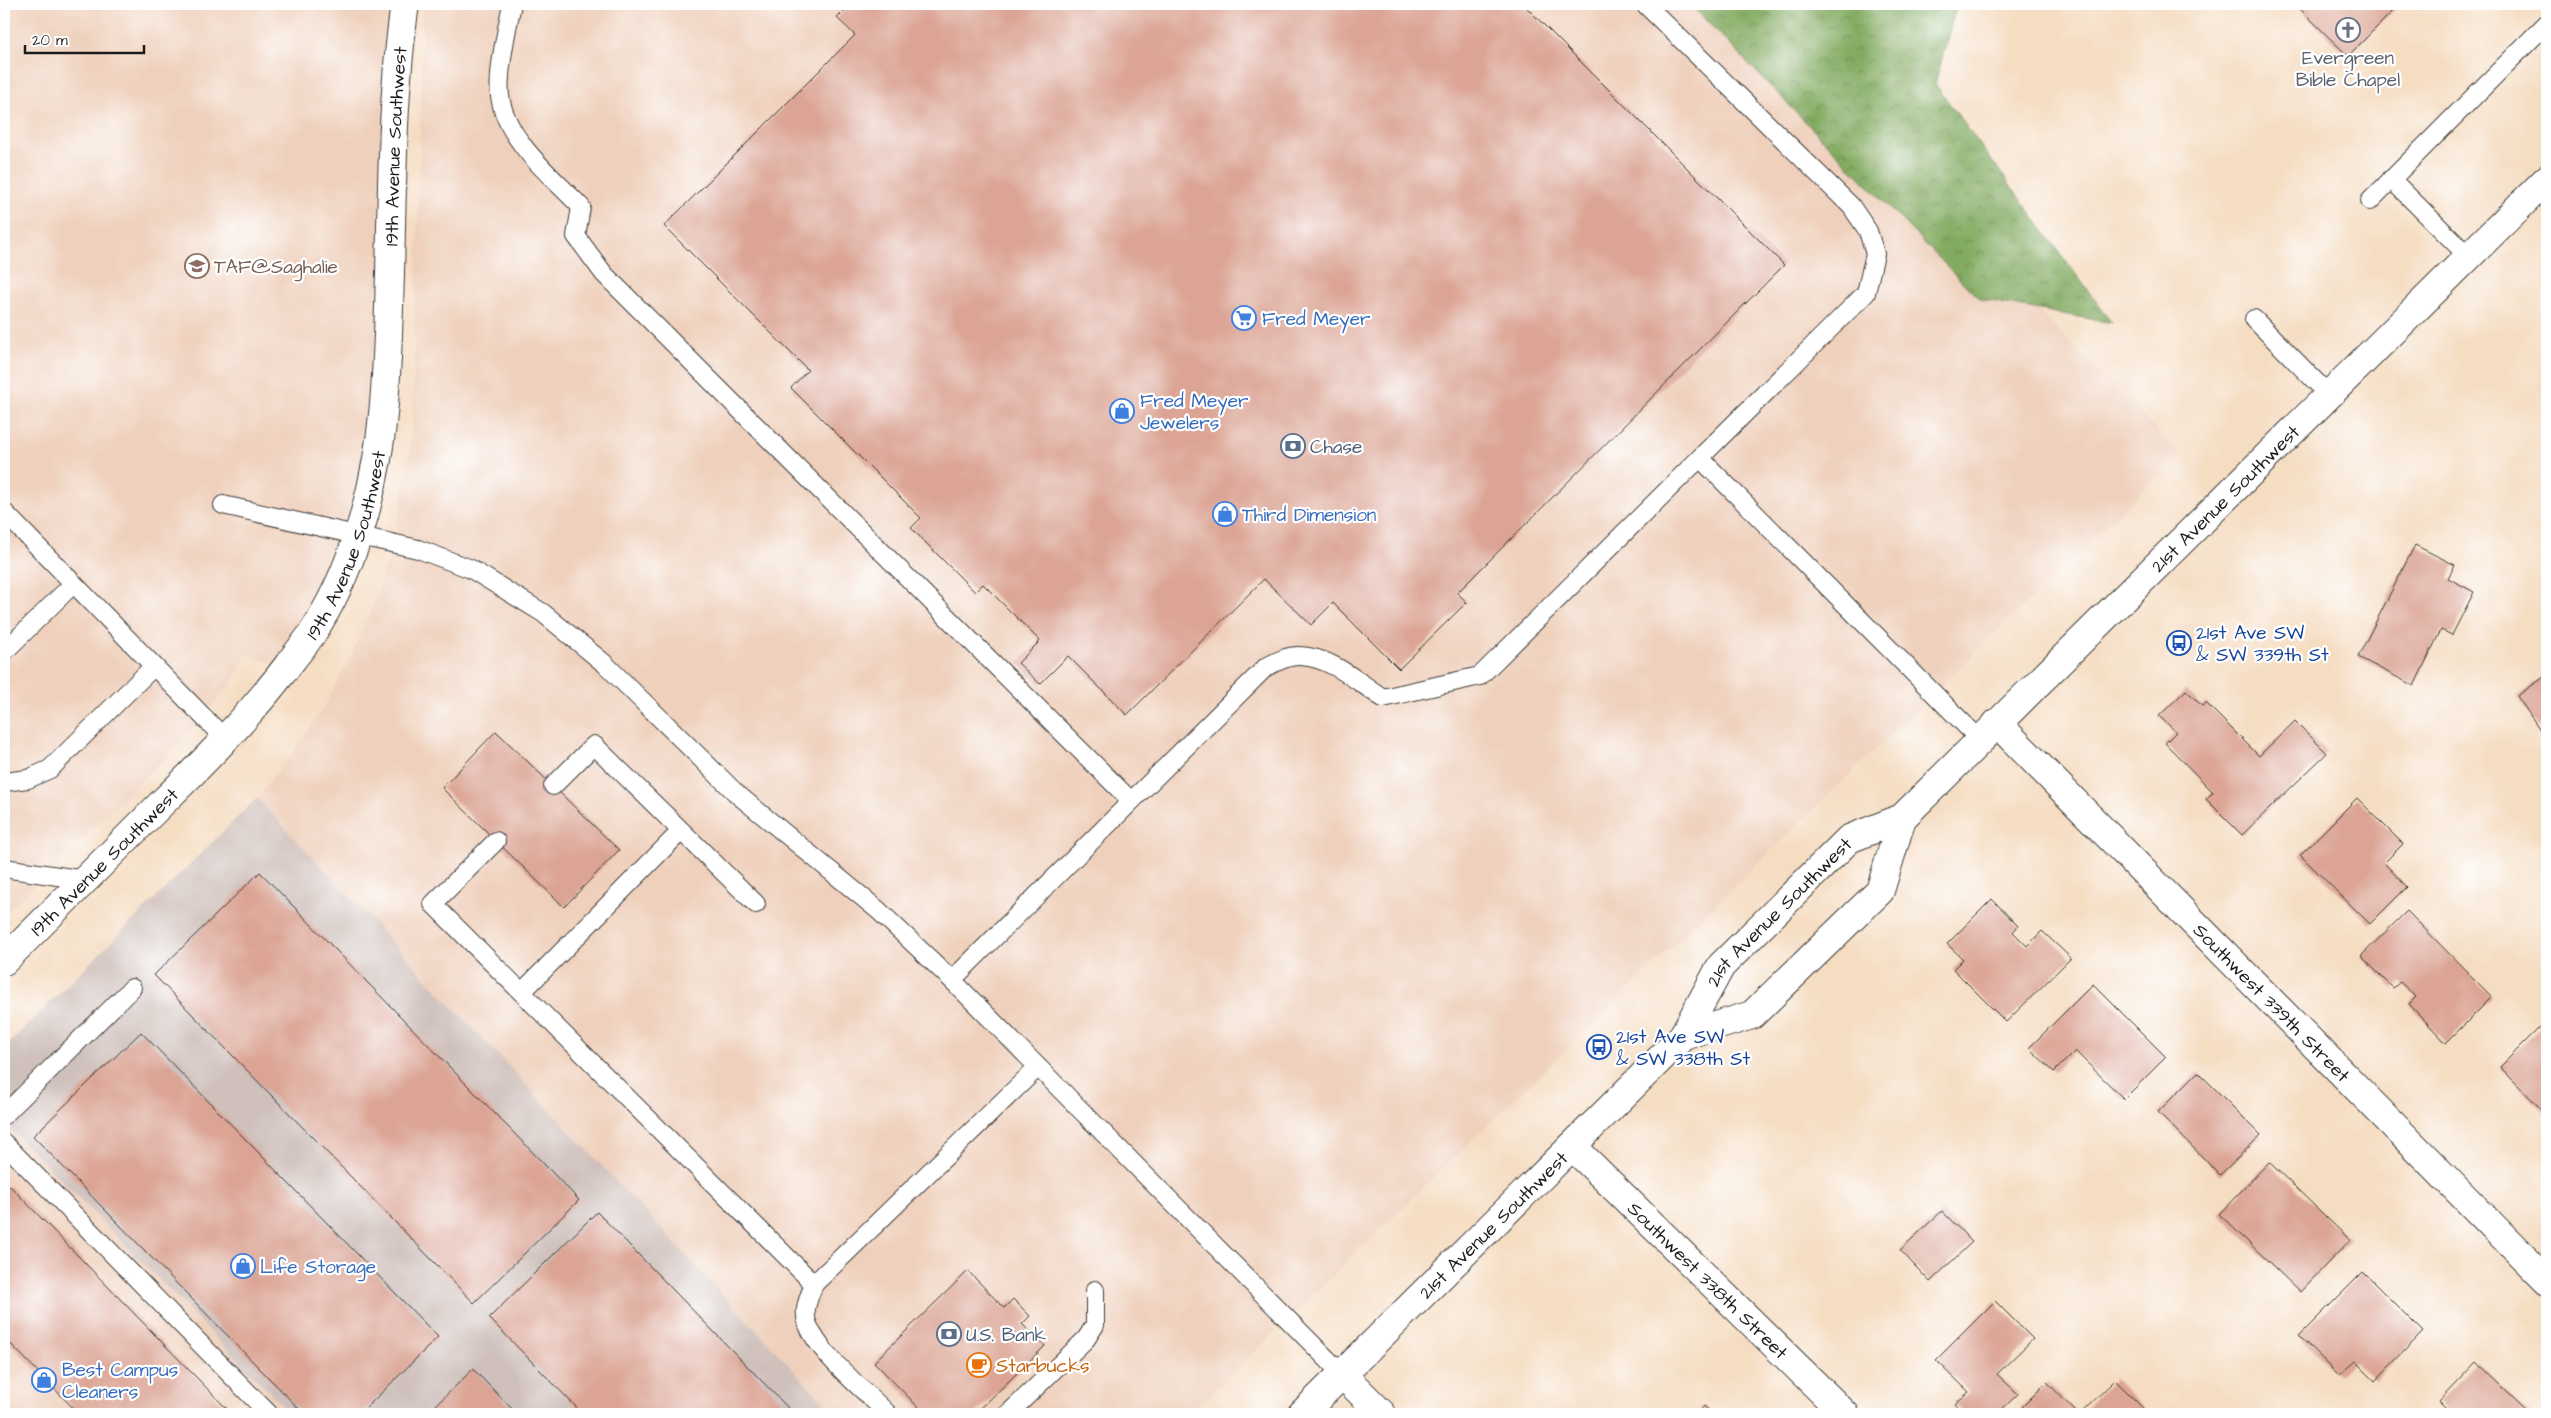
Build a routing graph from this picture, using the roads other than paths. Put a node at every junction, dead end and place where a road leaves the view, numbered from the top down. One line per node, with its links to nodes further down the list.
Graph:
1 (405, 4): 14 (street, 19th Avenue Southwest)
2 (512, 4): 22 (lane)
3 (1645, 4): 11 (lane)
4 (2547, 23): 5 (lane)
5 (2391, 179): 7 (lane); 8 (lane)
6 (2547, 179): 8 (street, 21st Avenue Southwest)
7 (2370, 201)
8 (2469, 257): 10 (street, 21st Avenue Southwest)
9 (2254, 319): 10 (lane)
10 (2329, 395): 18 (street, 21st Avenue Southwest)
11 (1700, 458): 18 (lane); 22 (lane)
12 (223, 505): 14 (lane)
13 (4, 512): 15 (lane)
14 (357, 536): 19 (street, 19th Avenue Southwest); 30 (lane)
15 (73, 584): 16 (lane); 17 (lane)
16 (4, 652)
17 (154, 666): 19 (lane); 20 (lane)
18 (1989, 732): 23 (street, 21st Avenue Southwest); 38 (street, Southwest 339th Street)
19 (225, 739): 27 (street, 19th Avenue Southwest)
20 (4, 782)
21 (552, 786): 24 (lane)
22 (1131, 801): 30 (lane)
23 (1902, 818): 33 (street, 21st Avenue Southwest); 33 (street, 21st Avenue Southwest)
24 (682, 831): 28 (lane); 32 (lane)
25 (496, 841): 32 (lane)
26 (6, 870): 27 (lane)
27 (85, 880): 29 (street, 19th Avenue Southwest)
28 (756, 904)
29 (4, 961)
30 (952, 980): 34 (lane)
31 (132, 988): 35 (lane)
32 (522, 992): 39 (lane)
33 (1683, 1036): 37 (street, 21st Avenue Southwest)
34 (1038, 1067): 39 (lane); 41 (lane)
35 (4, 1115)
36 (4, 1143): 42 (lane)
37 (1572, 1146): 41 (street, 21st Avenue Southwest); 47 (street, Southwest 338th Street)
38 (2547, 1281)
39 (814, 1284): 43 (lane)
40 (1095, 1290): 44 (lane)
41 (1342, 1374): 45 (street, 21st Avenue Southwest); 46 (street)
42 (269, 1414)
43 (888, 1414)
44 (1008, 1414)
45 (1302, 1414)
46 (1382, 1414)
47 (1845, 1414)

